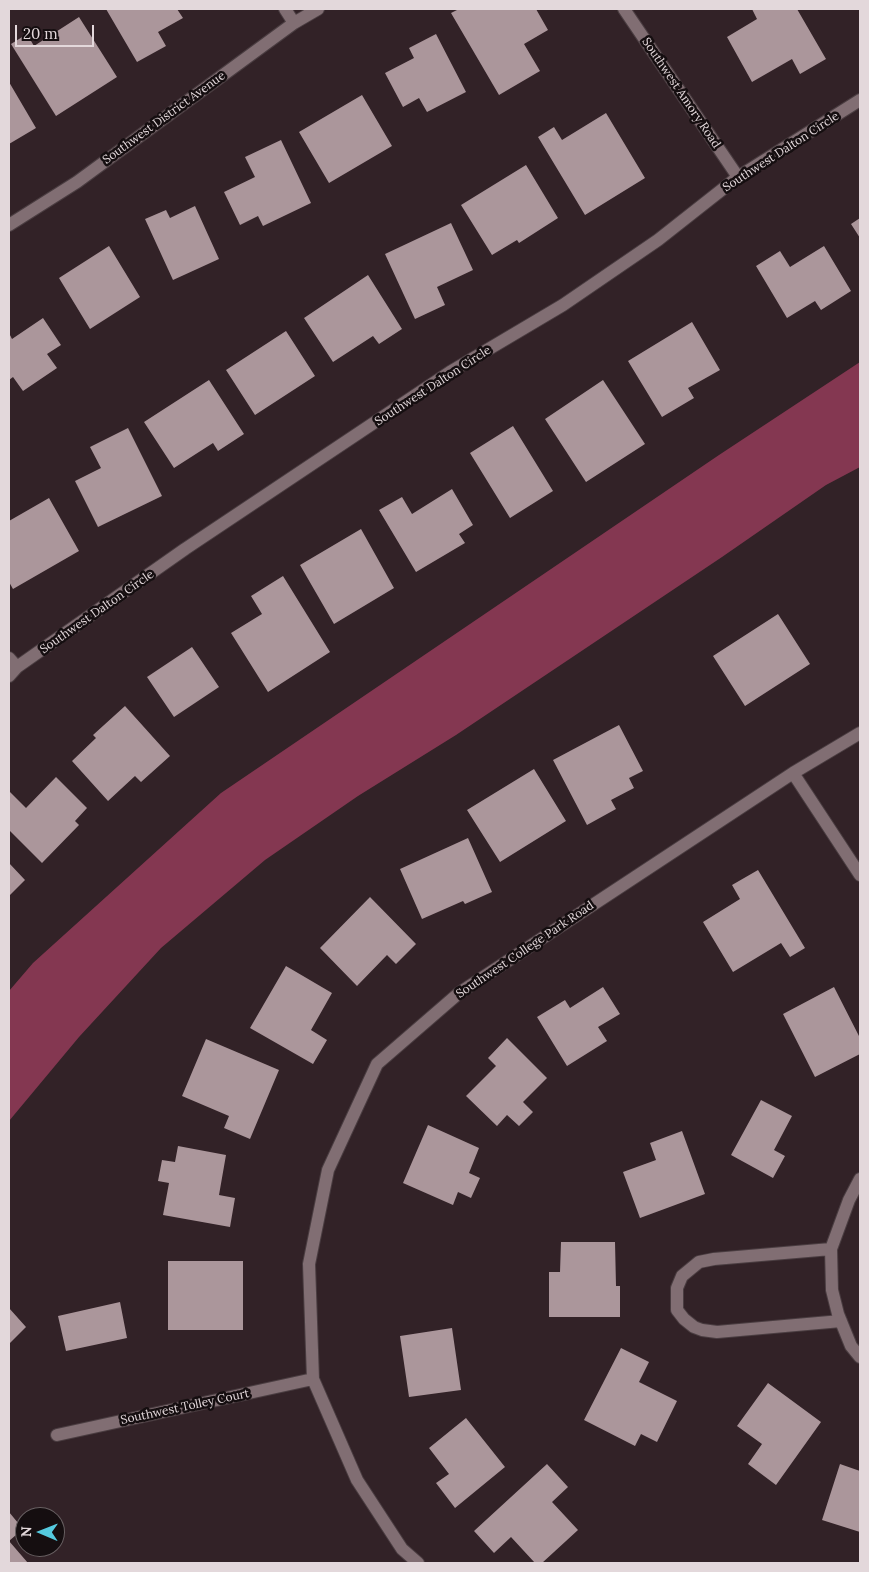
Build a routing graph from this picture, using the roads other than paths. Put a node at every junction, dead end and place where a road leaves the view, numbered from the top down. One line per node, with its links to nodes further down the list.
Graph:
1 (285, 9): 4 (street)
2 (318, 9): 4 (street, Southwest District Avenue)
3 (624, 9): 6 (street, Southwest Amory Road)
4 (294, 23): 7 (street, Southwest District Avenue)
5 (860, 100): 6 (street, Southwest Dalton Circle)
6 (738, 177): 8 (street, Southwest Dalton Circle)
7 (9, 225)
8 (12, 667)
9 (860, 733): 10 (street, Southwest College Park Road)
10 (793, 773): 11 (street); 16 (street, Southwest College Park Road)
11 (860, 875)
12 (860, 1180): 13 (street)
13 (831, 1249): 14 (street); 14 (street)
14 (841, 1321): 15 (street)
15 (860, 1358)
16 (313, 1378): 17 (street, Southwest Tolley Court); 18 (street, Southwest College Park Road)
17 (57, 1435)
18 (418, 1563)

